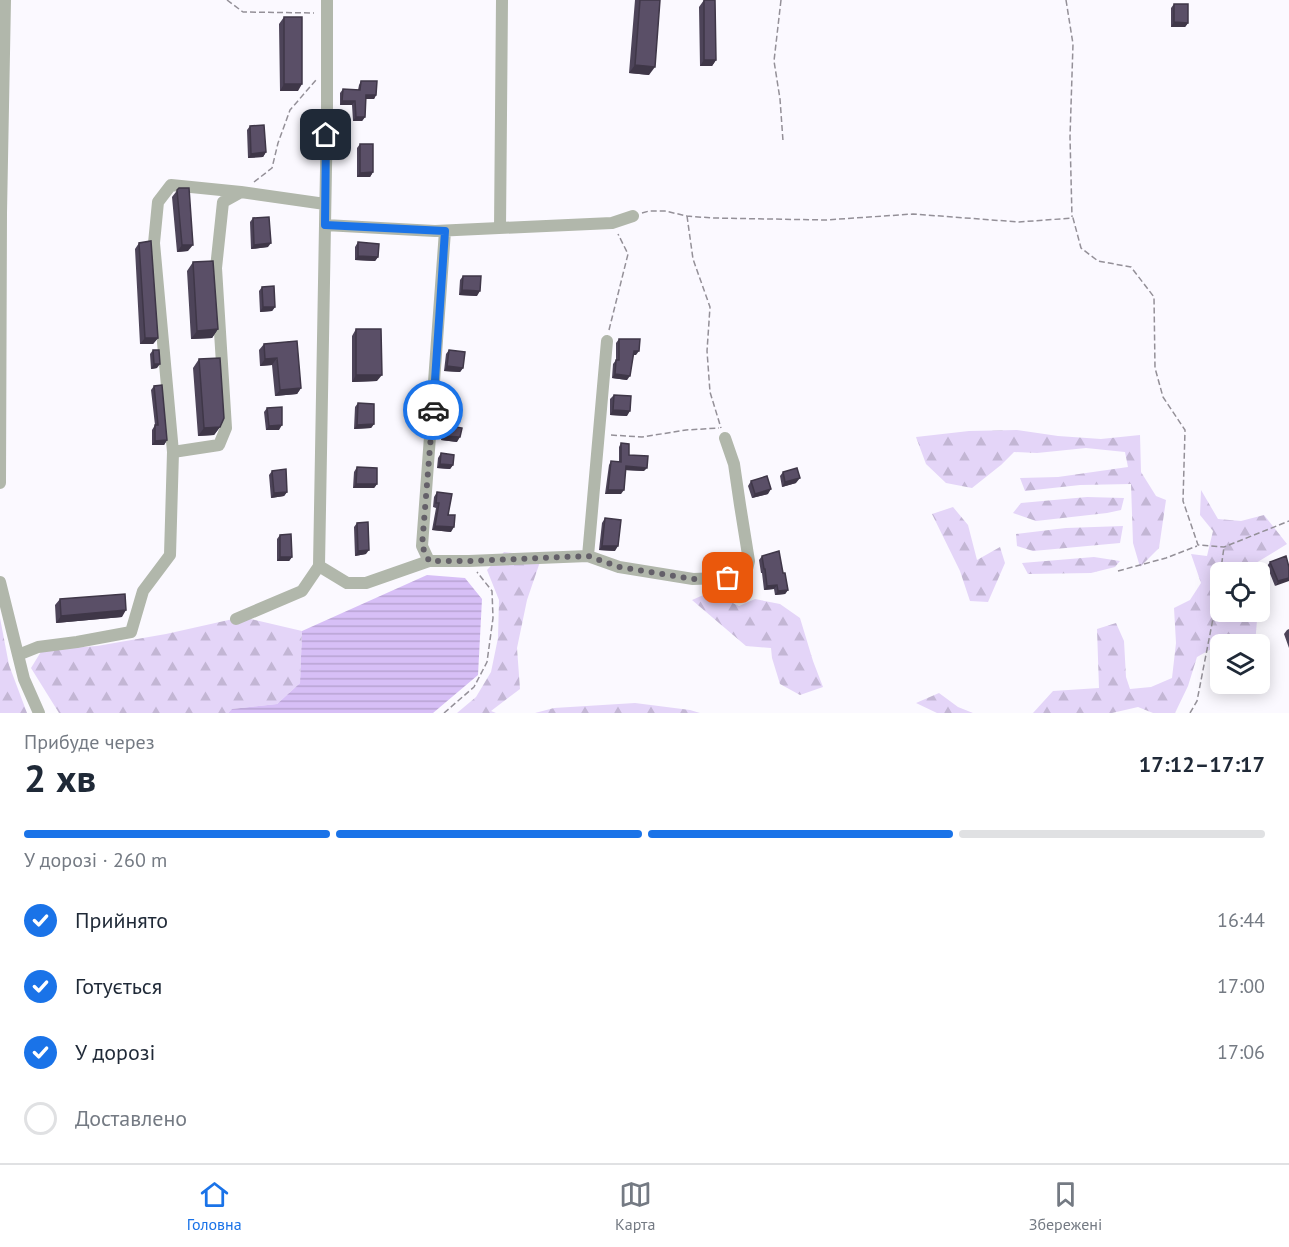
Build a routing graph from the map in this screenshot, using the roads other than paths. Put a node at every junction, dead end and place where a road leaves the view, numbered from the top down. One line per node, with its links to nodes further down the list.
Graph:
1 (5, 0): 6 (street)
2 (502, 0): 9 (street)
3 (327, 6): 5 (street)
4 (241, 192): 5 (street); 13 (street); 13 (street)
5 (325, 204): 8 (street)
6 (0, 213): 14 (street)
7 (633, 216): 9 (street)
8 (325, 225): 10 (street); 17 (street)
9 (500, 228): 10 (street)
10 (445, 231): 16 (street)
11 (607, 341): 15 (street)
12 (725, 438): 15 (street)
13 (173, 452): 20 (street)
14 (0, 483)
15 (588, 556): 16 (street)
16 (429, 561): 17 (street)
17 (318, 566): 19 (street)
18 (0, 582): 20 (street)
19 (236, 619)
20 (18, 655): 21 (street)
21 (39, 713)

